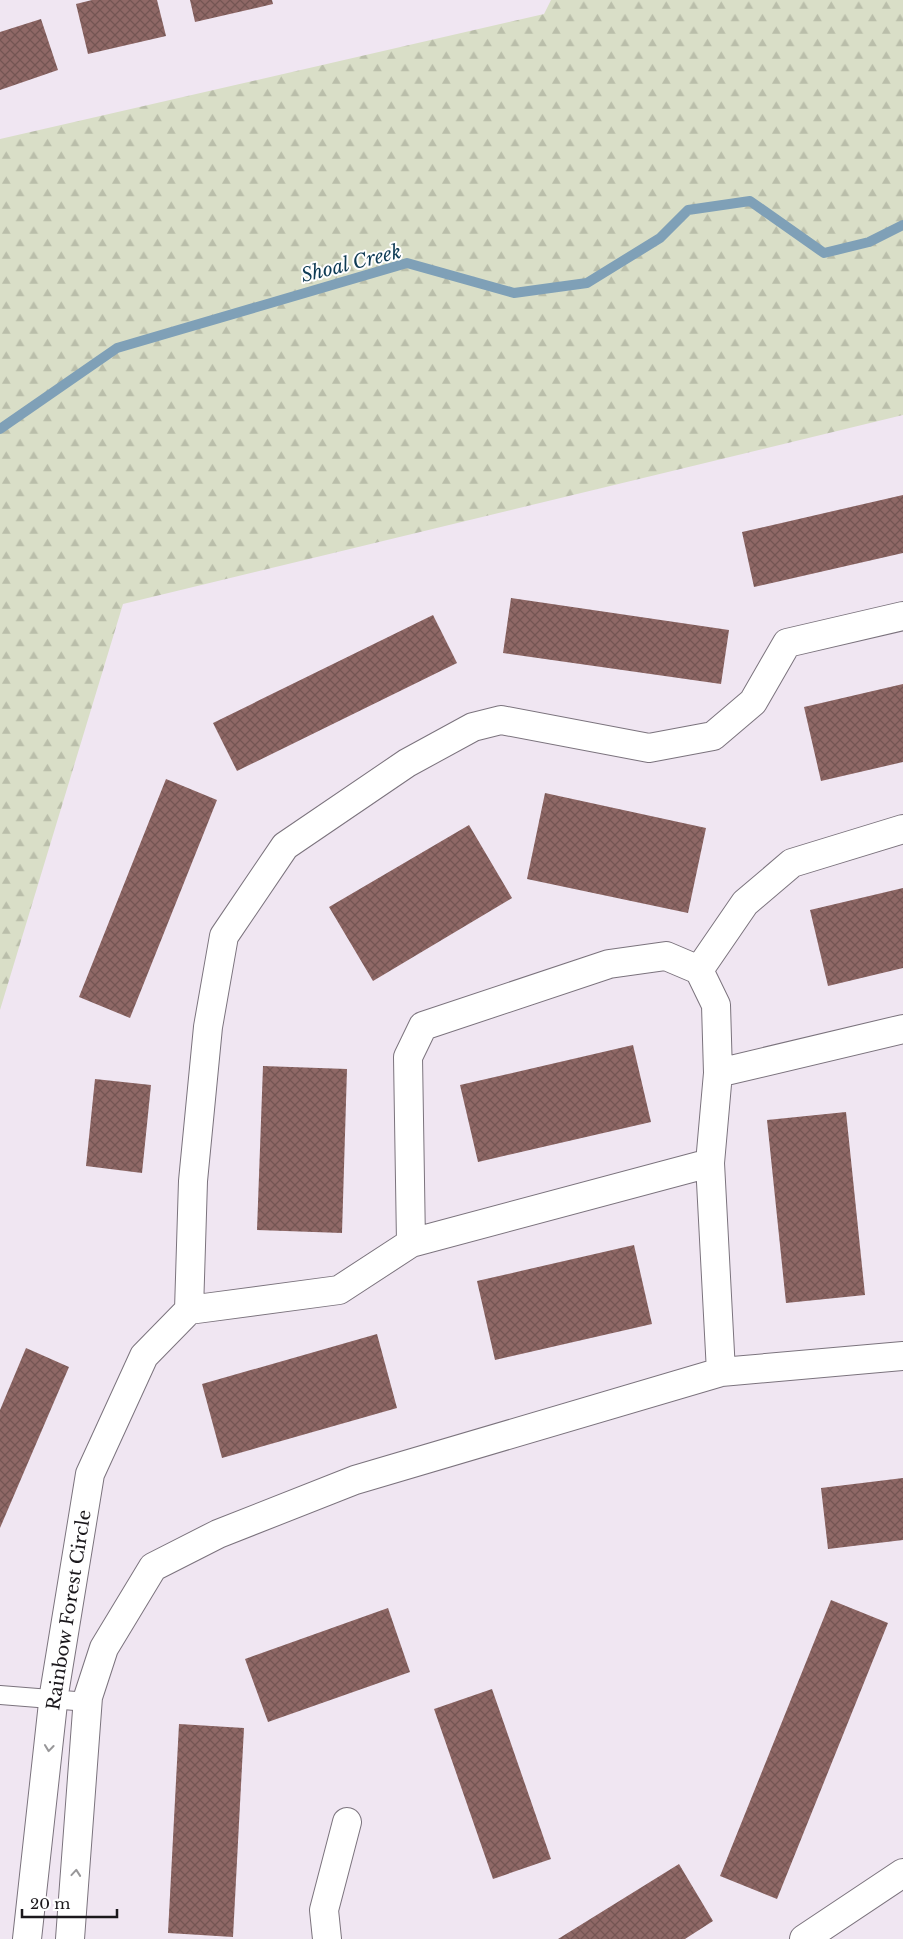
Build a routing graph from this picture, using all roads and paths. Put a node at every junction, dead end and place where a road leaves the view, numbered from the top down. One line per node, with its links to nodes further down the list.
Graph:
1 (903, 616): 8 (street)
2 (903, 829): 3 (street)
3 (699, 970): 5 (street); 7 (street)
4 (903, 1029): 5 (street)
5 (718, 1073): 6 (street)
6 (710, 1163): 7 (street); 10 (street)
7 (411, 1243): 8 (street)
8 (189, 1310): 12 (street, Rainbow Forest Circle)
9 (903, 1356): 10 (street)
10 (720, 1372): 13 (street)
11 (0, 1695): 12 (lane)
12 (54, 1700): 13 (lane); 16 (street, Rainbow Forest Circle, one-way to 16)
13 (88, 1702): 17 (street, one-way to 13)
14 (347, 1822): 18 (street)
15 (903, 1872): 19 (street)
16 (28, 1939)
17 (70, 1939)
18 (327, 1939)
19 (804, 1939)

